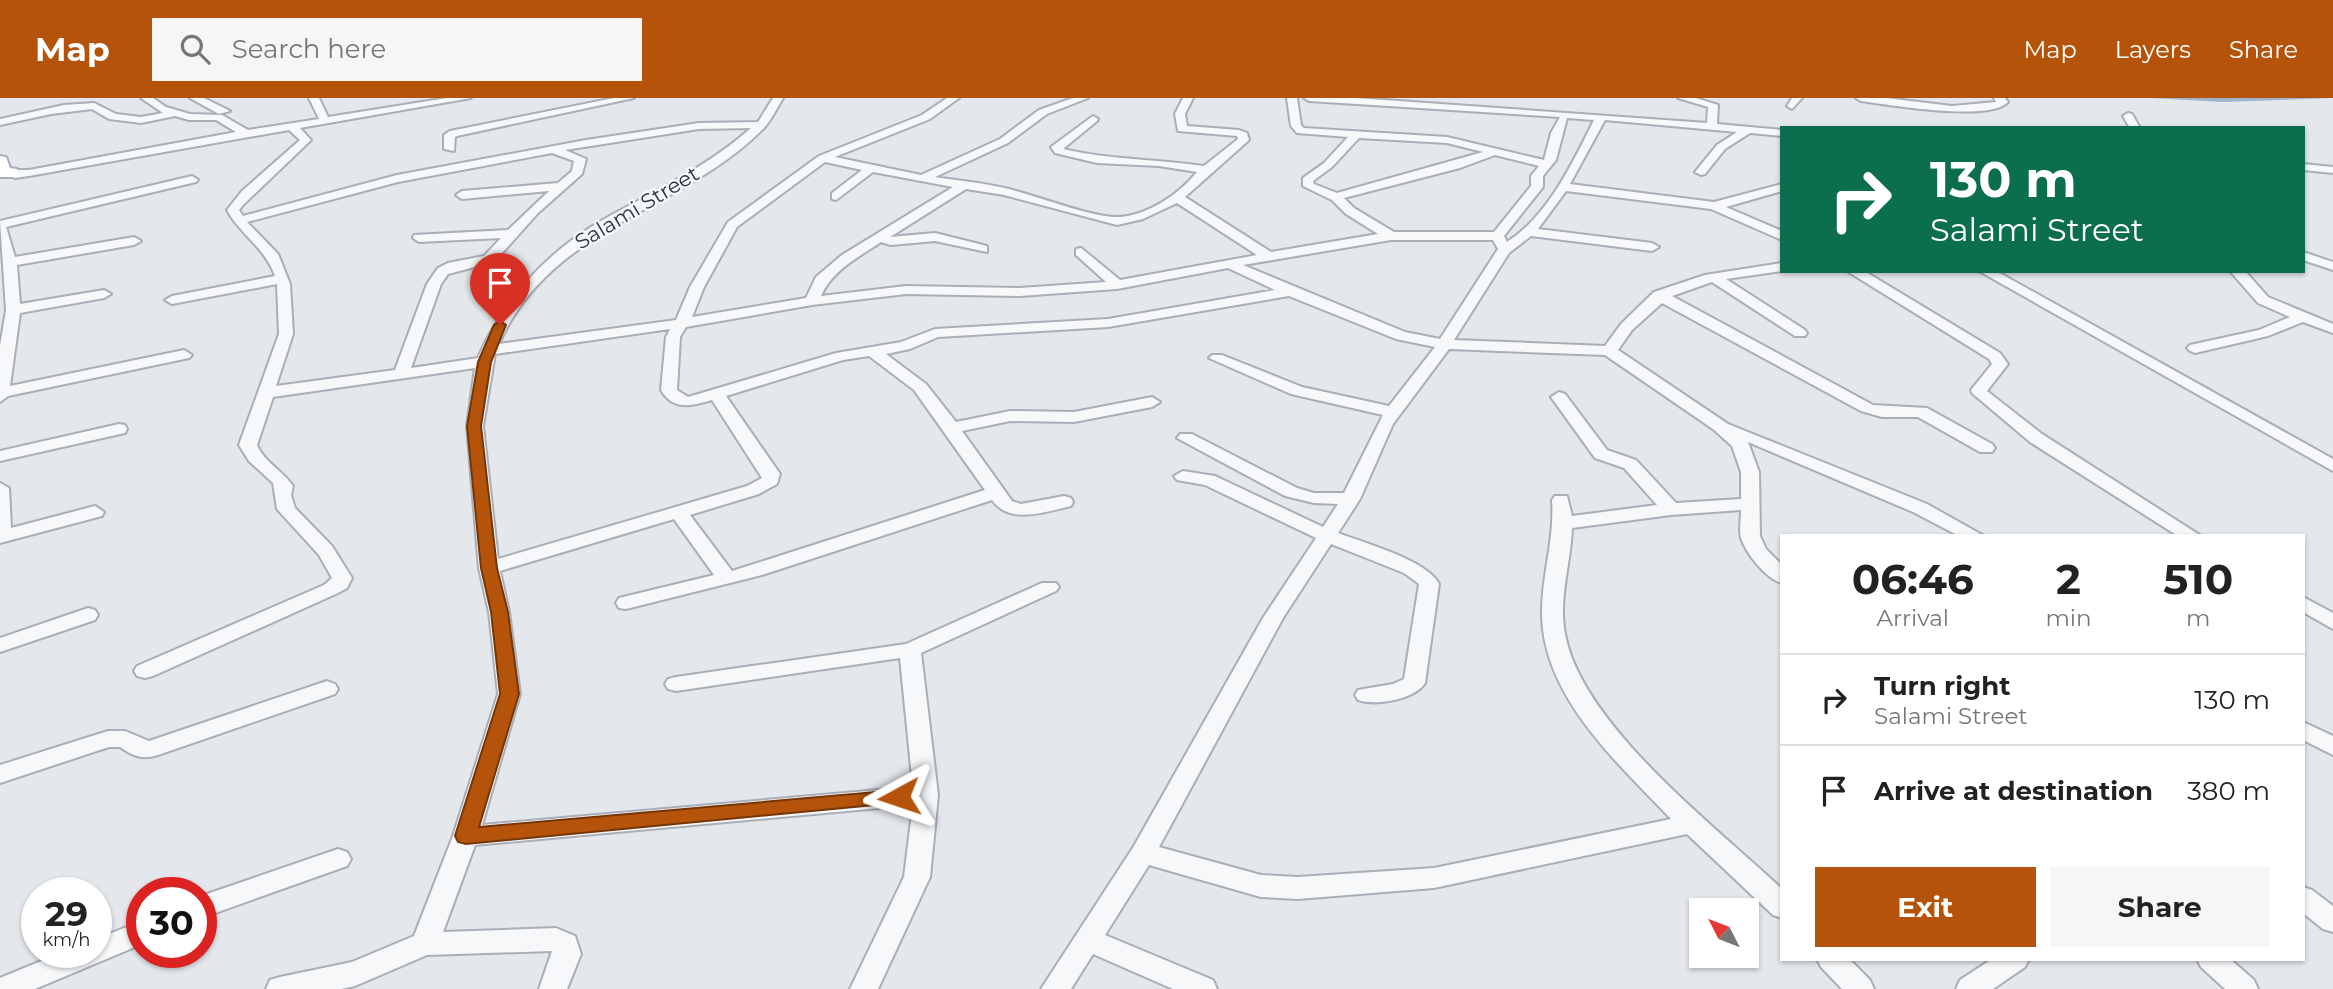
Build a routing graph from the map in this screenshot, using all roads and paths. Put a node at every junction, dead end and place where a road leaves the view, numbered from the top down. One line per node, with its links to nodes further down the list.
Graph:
1 (96, 98): 22 (street)
2 (172, 98): 17 (street)
3 (195, 98): 25 (street)
4 (314, 98): 29 (street)
5 (466, 98): 19 (street)
6 (629, 98): 30 (street)
7 (778, 98): 32 (street, Salami Street)
8 (954, 98): 44 (street)
9 (1083, 98): 21 (street)
10 (1188, 98): 48 (street)
11 (1293, 98): 40 (street)
12 (1309, 98): 13 (street)
13 (1318, 98): 24 (street)
14 (1683, 98): 33 (street)
15 (1861, 98): 16 (street)
16 (1999, 98)
17 (149, 100): 23 (street)
18 (1048, 101): 21 (street)
19 (450, 102): 20 (street); 30 (street)
20 (411, 103): 29 (street)
21 (1061, 105): 52 (street)
22 (51, 111): 23 (street); 31 (street)
23 (176, 113): 25 (street)
24 (1560, 113): 27 (street); 37 (street); 45 (street)
25 (207, 116): 39 (street)
26 (2128, 116): 34 (street)
27 (1601, 117): 33 (street); 37 (street)
28 (1093, 119): 48 (street)
29 (324, 121): 35 (street)
30 (463, 121): 41 (street)
31 (0, 122)
32 (761, 125): 42 (street); 104 (street, Salami Street)
33 (1712, 125): 36 (street)
34 (2134, 126)
35 (292, 127): 39 (street); 64 (street)
36 (1750, 129): 38 (street); 51 (street)
37 (1594, 131): 57 (street)
38 (1780, 133)
39 (246, 134): 50 (street)
40 (1355, 136): 43 (street); 62 (street)
41 (450, 149)
42 (553, 150): 56 (street); 64 (street)
43 (1495, 151): 45 (street); 62 (street)
44 (823, 158): 46 (street); 96 (street)
45 (1546, 164): 54 (street)
46 (872, 167): 52 (street); 60 (street)
47 (2305, 167): 49 (street)
48 (1206, 170): 61 (street)
49 (2333, 170)
50 (4, 171)
51 (1701, 172)
52 (922, 179): 55 (street)
53 (192, 180): 65 (street)
54 (1537, 181): 57 (street); 73 (street)
55 (965, 185): 61 (street); 71 (street)
56 (562, 186): 59 (street); 67 (street)
57 (1563, 187): 63 (street); 66 (street)
58 (1780, 188): 63 (street)
59 (462, 195)
60 (836, 196)
61 (1176, 197): 77 (street)
62 (1336, 197): 69 (street)
63 (1714, 206): 68 (street)
64 (238, 221): 87 (street)
65 (0, 226): 79 (street)
66 (1527, 232): 73 (street); 74 (street)
67 (510, 234): 70 (street); 106 (street)
68 (1780, 235)
69 (1391, 236): 73 (street); 77 (street)
70 (419, 238)
71 (881, 238): 75 (street); 93 (street)
72 (134, 241): 79 (street)
73 (1501, 243): 99 (street)
74 (1652, 247)
75 (982, 249)
76 (1081, 252): 88 (street)
77 (1267, 255): 80 (street)
78 (2305, 257): 81 (street)
79 (10, 262): 94 (street)
80 (1228, 263): 88 (street); 89 (street)
81 (2333, 266)
82 (1780, 267): 86 (street)
83 (1857, 273): 132 (street)
84 (1990, 273): 119 (street)
85 (2239, 273): 95 (street)
86 (1715, 278): 91 (street); 98 (street)
87 (282, 279): 92 (street); 108 (street)
88 (1118, 285): 93 (street)
89 (1292, 291): 99 (street); 101 (street)
90 (104, 294): 94 (street)
91 (1660, 295): 102 (street); 117 (street)
92 (172, 300)
93 (812, 301): 96 (street)
94 (13, 310): 109 (street)
95 (2302, 317): 97 (street); 100 (street)
96 (682, 322): 104 (street); 107 (street)
97 (2333, 329)
98 (1800, 333)
99 (1445, 344): 102 (street); 112 (street)
100 (2195, 348)
101 (871, 350): 107 (street); 114 (street)
102 (1609, 351): 113 (street)
103 (184, 355): 109 (street)
104 (487, 356): 106 (street); 135 (street, Salami Street)
105 (1217, 358): 112 (street)
106 (401, 374): 108 (street)
107 (715, 392): 129 (street)
108 (264, 393): 145 (street)
109 (0, 395)
110 (1559, 397): 127 (street)
111 (1152, 402): 114 (street)
112 (1393, 412): 123 (street)
113 (1719, 425): 126 (street); 131 (street)
114 (952, 428): 122 (street)
115 (119, 429): 118 (street)
116 (1186, 439): 123 (street)
117 (1986, 448)
118 (0, 456)
119 (2333, 466)
120 (1183, 476): 133 (street)
121 (0, 488): 134 (street)
122 (997, 492): 125 (street); 137 (street)
123 (1351, 499): 133 (street)
124 (1561, 500): 130 (street)
125 (1065, 502)
126 (1748, 504): 127 (street); 136 (street)
127 (1671, 509): 130 (street)
128 (95, 512): 134 (street)
129 (678, 512): 135 (street); 137 (street)
130 (1565, 523): 153 (street)
131 (1971, 534)
132 (2189, 534)
133 (1325, 535): 148 (street); 155 (street)
134 (1, 537)
135 (489, 568): 154 (street, Salami Street)
136 (1780, 576)
137 (726, 577): 139 (street)
138 (1049, 587): 144 (street)
139 (626, 603)
140 (2305, 604): 142 (street)
141 (88, 615): 143 (street)
142 (2333, 622)
143 (0, 645)
144 (910, 650): 146 (street); 152 (street)
145 (145, 671)
146 (676, 684)
147 (327, 689): 151 (street)
148 (1366, 695)
149 (2305, 731): 150 (street)
150 (2333, 747)
151 (0, 774)
152 (926, 795): 154 (street); 170 (street)
153 (1691, 824): 155 (street); 157 (street)
154 (466, 836): 162 (street, Salami Street)
155 (1143, 853): 161 (street)
156 (338, 859): 159 (street)
157 (1779, 898)
158 (2305, 900): 160 (street)
159 (217, 901)
160 (2333, 921)
161 (1088, 940): 171 (street); 172 (street)
162 (425, 944): 168 (street); 169 (street)
163 (1833, 961): 173 (street)
164 (2012, 961): 174 (street)
165 (2213, 961): 175 (street)
166 (55, 968): 167 (street)
167 (5, 989)
168 (280, 989)
169 (553, 989)
170 (864, 989)
171 (1055, 989)
172 (1203, 989)
173 (1860, 989)
174 (1970, 989)
175 (2244, 989)

